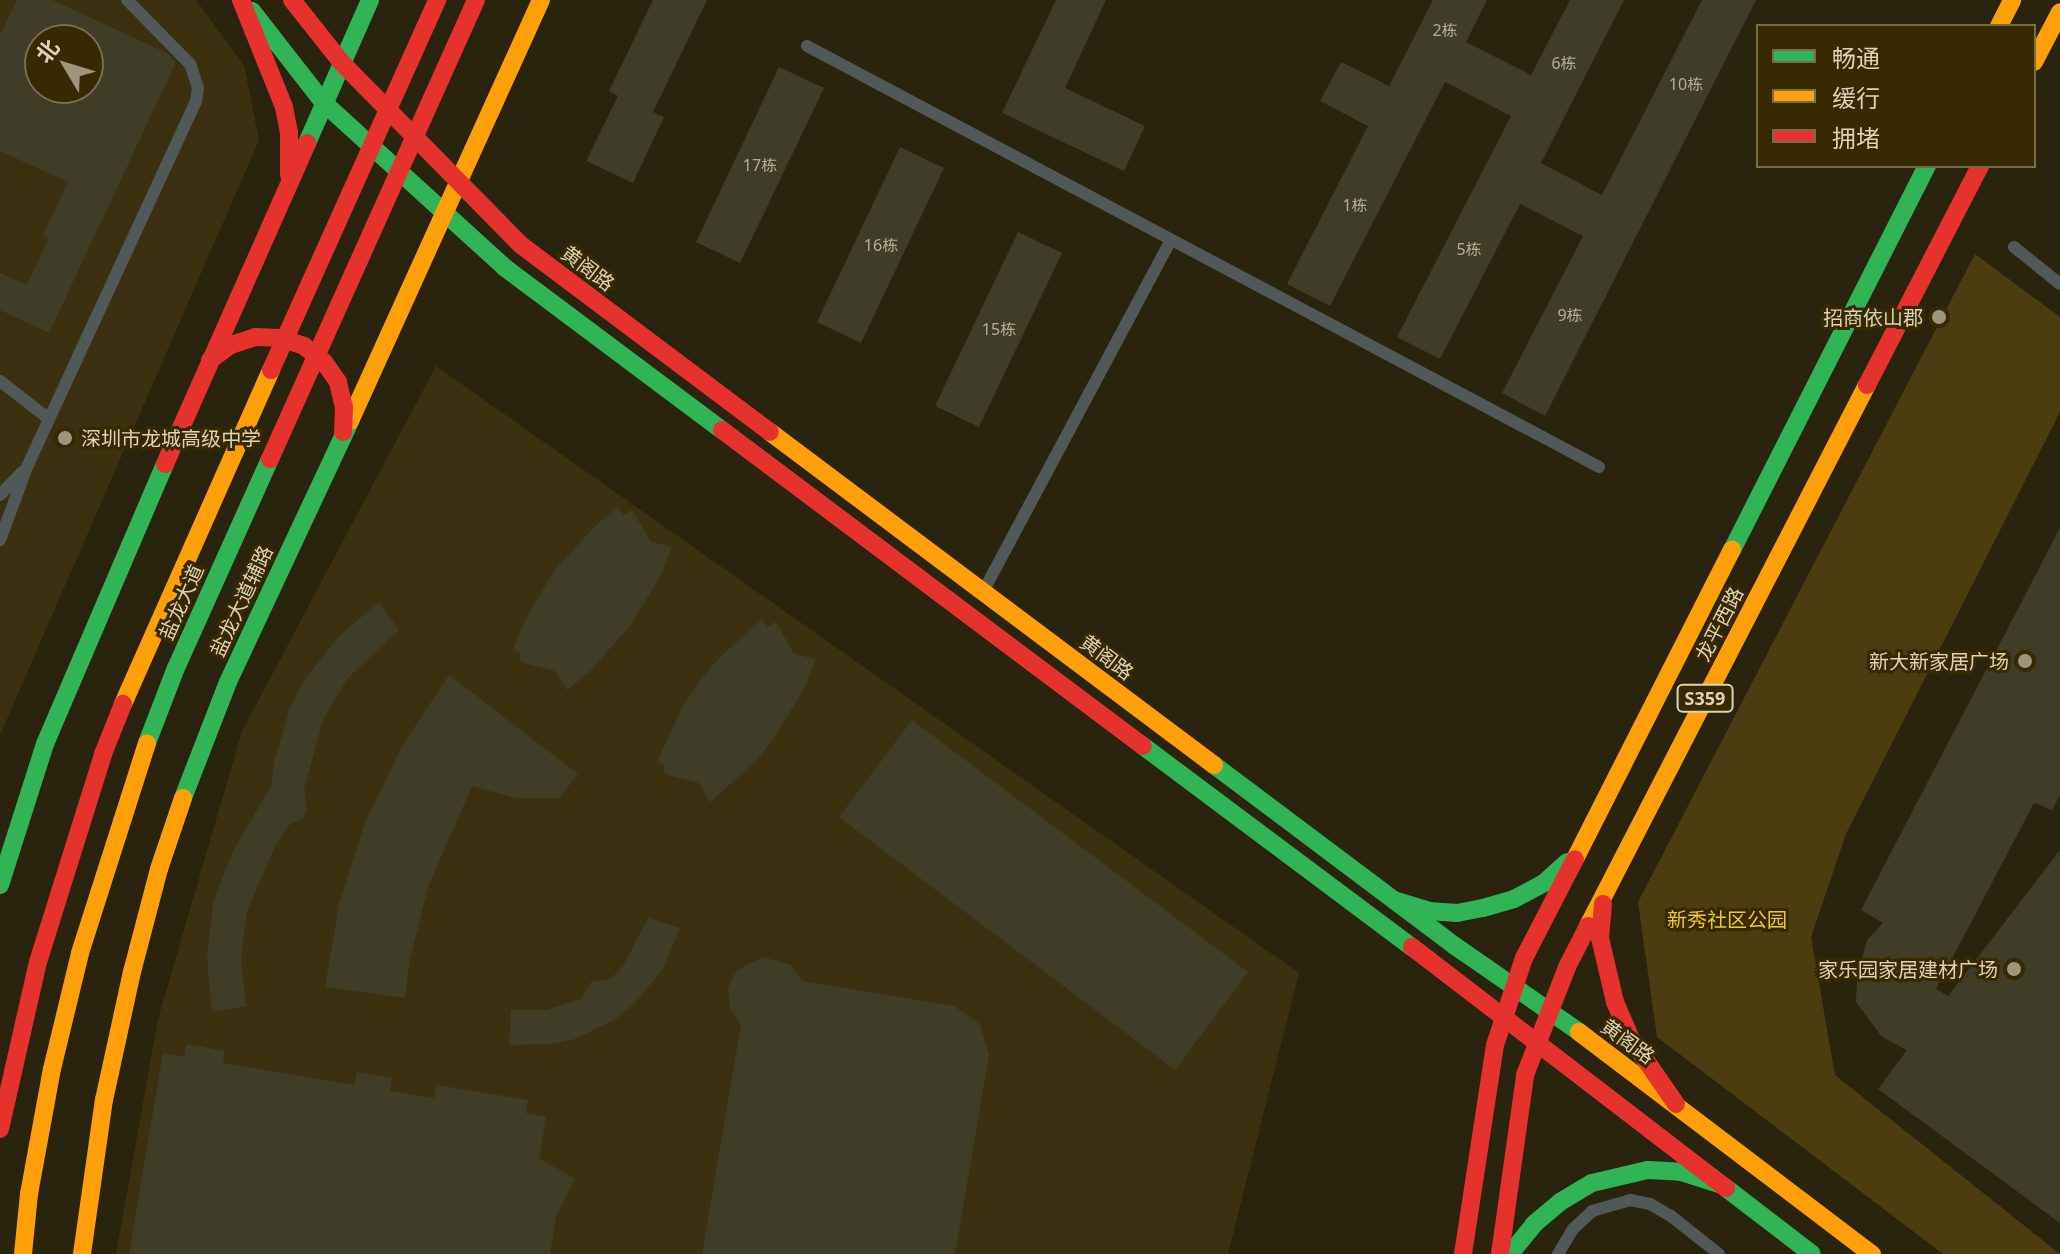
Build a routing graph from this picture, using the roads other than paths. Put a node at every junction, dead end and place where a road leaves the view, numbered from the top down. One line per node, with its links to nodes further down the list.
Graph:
1 (127, 0): 25 (lane)
2 (242, 0): 14 (main road); 18 (main road)
3 (292, 0): 13 (main road, 黄阁路)
4 (370, 0): 13 (main road)
5 (437, 0): 43 (main road, 盐龙大道, bridge)
6 (476, 0): 45 (main road, 盐龙大道, bridge)
7 (541, 0): 17 (main road, 盐龙大道辅路)
8 (2012, 0): 10 (main road)
9 (2060, 12): 12 (main road)
10 (2000, 24)
11 (807, 46): 20 (lane)
12 (2036, 58)
13 (342, 63): 14 (main road); 17 (main road, 黄阁路)
14 (324, 103): 18 (main road); 19 (main road)
15 (1926, 168): 33 (main road, 龙平西路 / S359)
16 (1979, 168): 33 (main road, 龙平西路 / S359)
17 (459, 183): 19 (main road, 盐龙大道辅路); 31 (main road, 黄阁路)
18 (288, 186): 23 (main road)
19 (445, 213): 26 (main road, 盐龙大道辅路); 32 (main road)
20 (1171, 240): 28 (lane); 31 (lane)
21 (2014, 247): 22 (lane)
22 (2060, 284)
23 (210, 360): 26 (main road); 35 (main road)
24 (0, 381): 25 (lane)
25 (49, 419): 27 (lane)
26 (343, 432): 46 (main road, 盐龙大道辅路)
27 (27, 467): 29 (lane); 30 (lane)
28 (1599, 467)
29 (0, 495)
30 (0, 540)
31 (983, 592): 32 (lane); 37 (main road, 黄阁路)
32 (970, 616): 40 (main road)
33 (1705, 651): 34 (main road, 龙平西路 / S359); 36 (main road, 龙平西路 / S359)
34 (1576, 854): 37 (main road); 38 (main road, 龙平西路 / S359)
35 (0, 885)
36 (1604, 893): 39 (main road, 龙平西路 / S359); 42 (main road)
37 (1394, 900): 38 (main road, 黄阁路)
38 (1513, 986): 39 (main road, 黄阁路); 40 (main road, 龙平西路 / S359)
39 (1549, 1011): 41 (main road, 龙平西路 / S359); 42 (main road, 黄阁路)
40 (1502, 1016): 41 (main road); 47 (main road, 龙平西路 / S359)
41 (1537, 1042): 44 (main road); 48 (main road, 龙平西路 / S359)
42 (1676, 1104): 53 (main road, 黄阁路)
43 (0, 1129)
44 (1722, 1185): 49 (main road); 52 (main road)
45 (23, 1254)
46 (82, 1254)
47 (1463, 1254)
48 (1500, 1254)
49 (1510, 1254)
50 (1558, 1254): 51 (lane)
51 (1719, 1254)
52 (1812, 1254)
53 (1872, 1254)

